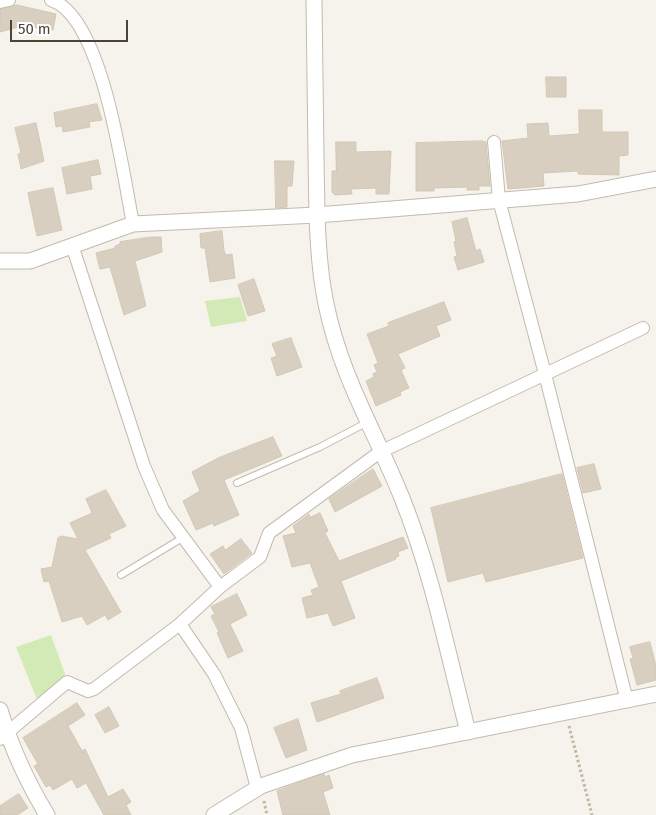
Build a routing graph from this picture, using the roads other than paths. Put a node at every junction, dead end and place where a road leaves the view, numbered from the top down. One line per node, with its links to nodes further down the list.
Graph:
1 (9, 0): 4 (street)
2 (51, 0): 9 (street)
3 (314, 0): 8 (street)
4 (0, 2)
5 (494, 142): 7 (street)
6 (656, 178): 7 (street)
7 (499, 200): 8 (street); 13 (street)
8 (317, 215): 9 (street); 14 (street)
9 (133, 224): 10 (street)
10 (72, 245): 11 (street); 17 (street)
11 (0, 262)
12 (643, 328): 13 (street)
13 (545, 374): 15 (street); 22 (street)
14 (366, 423): 15 (street); 16 (lane)
15 (380, 452): 19 (street); 24 (street)
16 (236, 483)
17 (184, 537): 18 (lane); 19 (street)
18 (121, 575)
19 (220, 588): 20 (street)
20 (180, 624): 25 (street); 26 (street)
21 (656, 694): 22 (street)
22 (626, 701): 24 (street)
23 (0, 710): 25 (street)
24 (468, 732): 26 (street)
25 (4, 736): 27 (street)
26 (257, 788): 28 (street)
27 (47, 815)
28 (214, 815)

